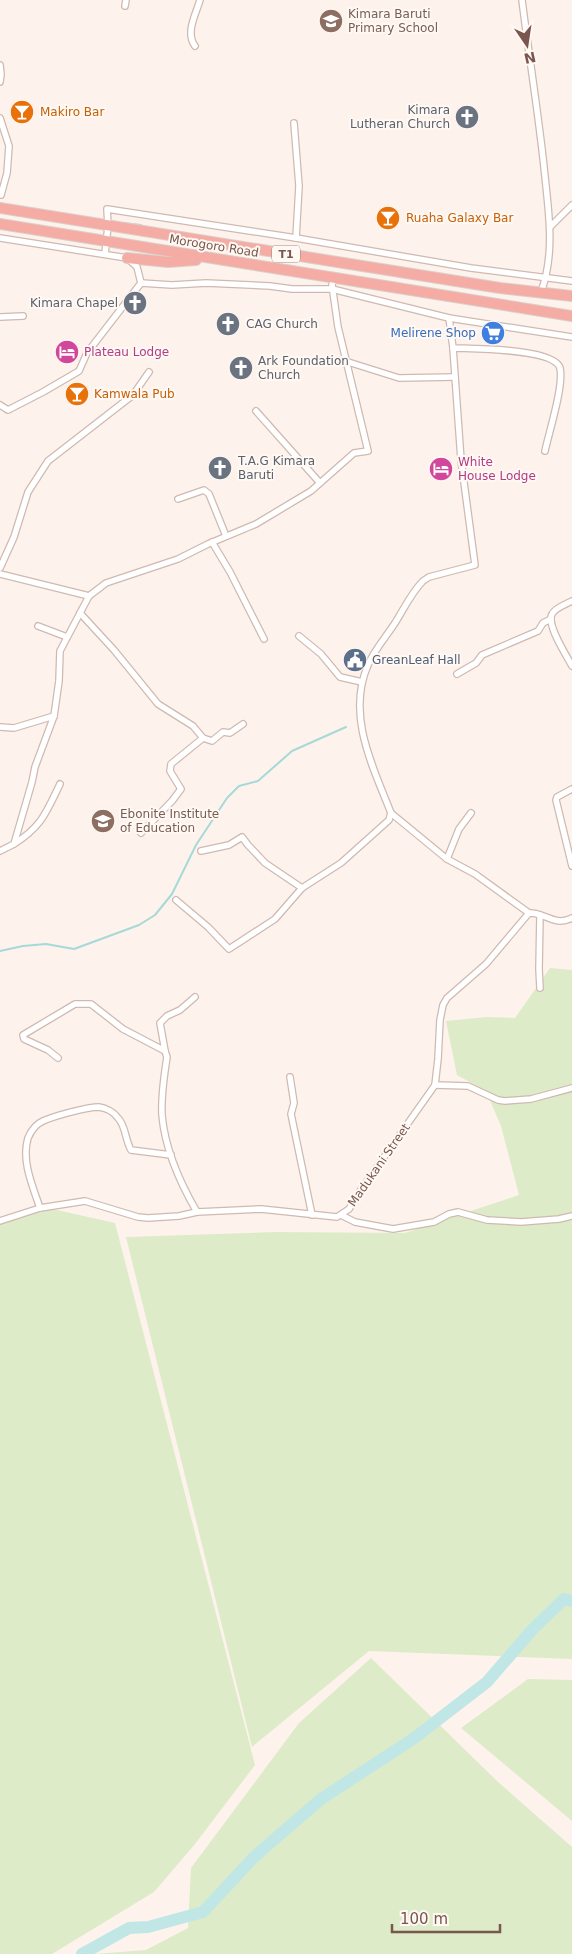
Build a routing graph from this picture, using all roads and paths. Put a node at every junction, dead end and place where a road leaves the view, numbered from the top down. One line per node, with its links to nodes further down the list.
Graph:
1 (200, 0): 3 (street)
2 (522, 0): 13 (street)
3 (195, 46)
4 (0, 65): 5 (street)
5 (0, 82)
6 (0, 118): 8 (street)
7 (294, 123): 15 (street)
8 (1, 195)
9 (572, 205): 13 (street)
10 (0, 208): 12 (highway, Morogoro Road / T1)
11 (0, 224): 16 (highway, Morogoro Road / T1)
12 (108, 226): 15 (street); 16 (street); 25 (highway, Morogoro Road / T1)
13 (550, 227): 21 (street)
14 (0, 238): 17 (street)
15 (296, 238): 21 (street)
16 (107, 241): 17 (street); 19 (highway, Morogoro Road / T1)
17 (105, 254): 18 (street)
18 (127, 258): 19 (highway); 23 (street)
19 (212, 258): 20 (highway, Morogoro Road / T1)
20 (334, 278): 24 (street); 28 (highway, Morogoro Road / T1)
21 (546, 278): 22 (street); 25 (street)
22 (572, 281)
23 (141, 283): 24 (street); 36 (street)
24 (332, 289): 30 (street); 33 (street)
25 (541, 292): 26 (highway, Morogoro Road / T1)
26 (572, 296)
27 (23, 316): 29 (street)
28 (572, 316)
29 (0, 317)
30 (448, 318): 31 (street); 32 (street)
31 (572, 337)
32 (453, 348): 35 (street); 38 (street)
33 (345, 361): 35 (street); 39 (street)
34 (149, 372): 43 (street)
35 (455, 377): 55 (street)
36 (0, 405)
37 (256, 411): 39 (street)
38 (545, 451)
39 (320, 483): 41 (street)
40 (178, 498): 41 (street)
41 (226, 536): 42 (street)
42 (212, 542): 45 (street); 52 (street)
43 (0, 568)
44 (0, 574): 45 (street)
45 (89, 596): 47 (street)
46 (572, 601): 48 (street)
47 (80, 612): 51 (street); 59 (street)
48 (551, 619): 53 (street); 54 (street)
49 (38, 626): 51 (street)
50 (299, 636): 55 (street)
51 (67, 637): 56 (street)
52 (264, 638)
53 (572, 666)
54 (457, 674)
55 (362, 682): 62 (street)
56 (54, 716): 58 (street); 65 (street)
57 (243, 724): 59 (street)
58 (0, 727)
59 (203, 738): 64 (street)
60 (60, 784): 65 (street)
61 (572, 789): 69 (street)
62 (392, 813): 68 (street); 70 (street)
63 (471, 813): 68 (street)
64 (141, 833)
65 (14, 844): 66 (street)
66 (0, 851)
67 (201, 851): 70 (street)
68 (447, 860): 72 (street)
69 (572, 866)
70 (302, 888): 71 (street)
71 (176, 900)
72 (529, 913): 73 (street); 80 (street, Madukani Street)
73 (540, 915): 74 (street); 75 (street)
74 (572, 918)
75 (540, 988)
76 (195, 997): 77 (street)
77 (165, 1051): 78 (street); 82 (street)
78 (58, 1058)
79 (290, 1077): 85 (street)
80 (434, 1085): 81 (street); 86 (street, Madukani Street)
81 (572, 1088)
82 (171, 1154): 83 (street); 84 (street)
83 (40, 1208): 84 (street, Madukani Street); 88 (street, Madukani Street)
84 (197, 1212): 85 (street, Madukani Street)
85 (312, 1215): 86 (street, Madukani Street)
86 (341, 1215): 87 (street)
87 (572, 1216)
88 (0, 1221)

